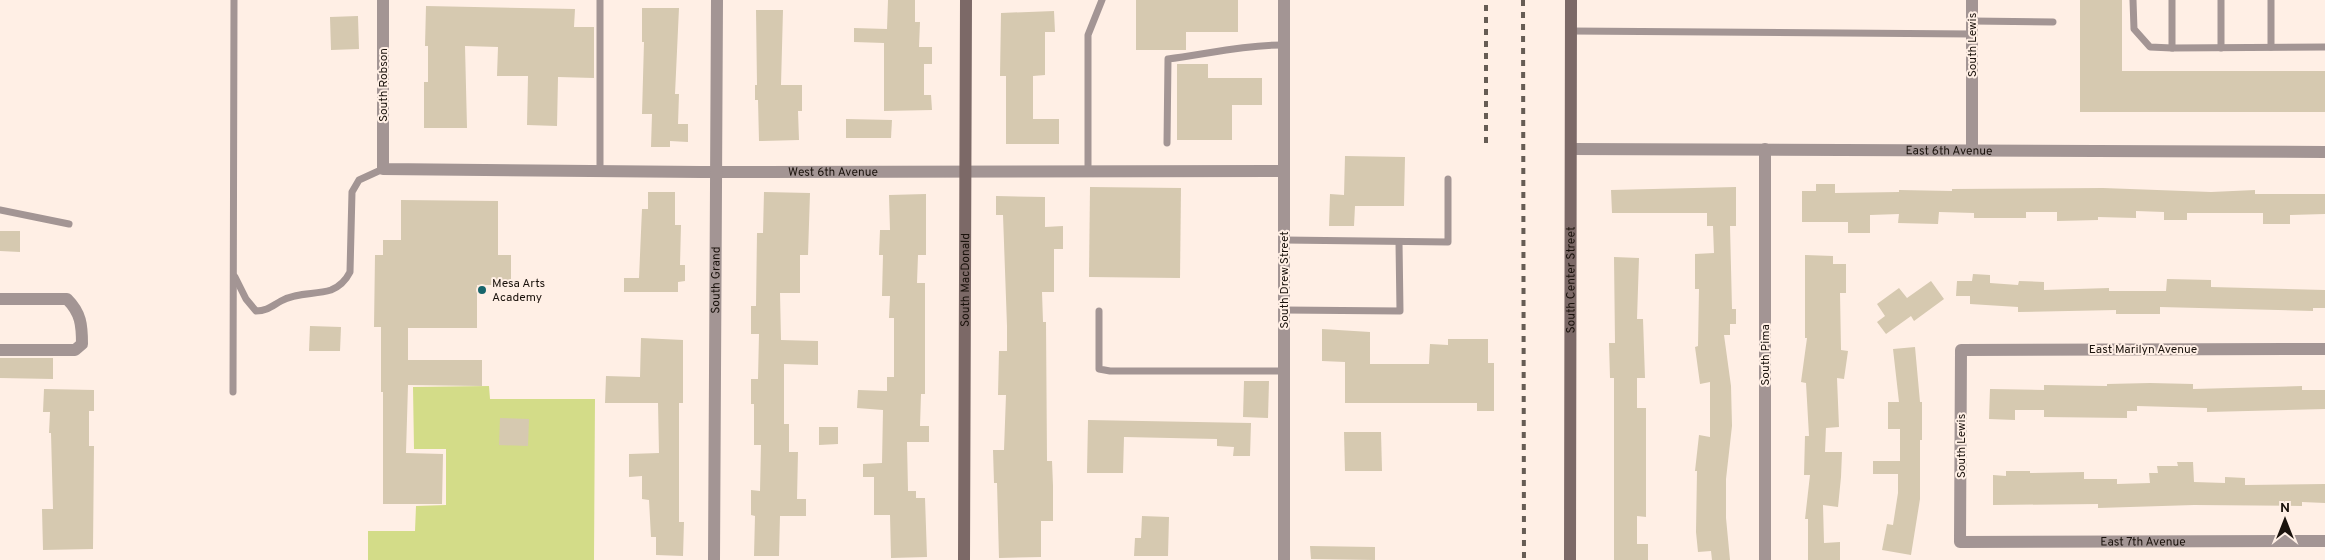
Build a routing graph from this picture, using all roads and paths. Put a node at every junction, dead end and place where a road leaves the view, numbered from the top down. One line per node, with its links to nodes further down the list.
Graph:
1 (234, 0): 38 (lane)
2 (383, 0): 27 (street, South Robson)
3 (600, 0): 28 (lane)
4 (717, 0): 29 (street, South Grand)
5 (966, 0): 30 (street, South MacDonald)
6 (1102, 0): 31 (lane)
7 (1284, 0): 17 (street, South Drew Street)
8 (1571, 0): 16 (street, South Center Street)
9 (1972, 0): 15 (street, South Lewis)
10 (2133, 0): 20 (lane)
11 (2172, 0): 20 (lane)
12 (2221, 0): 21 (lane)
13 (2271, 0): 18 (lane)
14 (2053, 22): 15 (lane)
15 (1972, 27): 16 (lane); 25 (street, South Lewis)
16 (1571, 31): 23 (street, South Center Street)
17 (1283, 45): 22 (lane); 32 (street, South Drew Street)
18 (2271, 47): 19 (lane); 21 (lane)
19 (2325, 47)
20 (2172, 48): 21 (lane)
21 (2221, 48)
22 (1167, 143)
23 (1571, 149): 24 (street, East 6th Avenue); 52 (street, South Center Street)
24 (1765, 150): 25 (street, East 6th Avenue); 53 (street, South Pima)
25 (1972, 150): 26 (street, East 6th Avenue)
26 (2325, 152)
27 (383, 169): 28 (street, West 6th Avenue); 38 (lane)
28 (600, 171): 29 (street, West 6th Avenue)
29 (715, 172): 30 (street, West 6th Avenue); 49 (street, South Grand)
30 (966, 172): 31 (street, West 6th Avenue); 50 (street, South MacDonald)
31 (1088, 172): 32 (street, West 6th Avenue)
32 (1283, 172): 36 (street, South Drew Street)
33 (1448, 179): 37 (lane)
34 (0, 210): 35 (lane)
35 (70, 224)
36 (1284, 240): 37 (lane); 40 (street, South Drew Street)
37 (1399, 242): 40 (lane)
38 (233, 274): 46 (lane)
39 (0, 299): 43 (street)
40 (1284, 310): 45 (street, South Drew Street)
41 (1098, 311): 45 (lane)
42 (2325, 349): 44 (street, East Marilyn Avenue)
43 (0, 350)
44 (1961, 350): 48 (street, South Lewis)
45 (1284, 371): 51 (street, South Drew Street)
46 (233, 392)
47 (2325, 541): 48 (street, East 7th Avenue)
48 (1960, 542)
49 (714, 560)
50 (964, 560)
51 (1284, 560)
52 (1570, 560)
53 (1765, 560)

